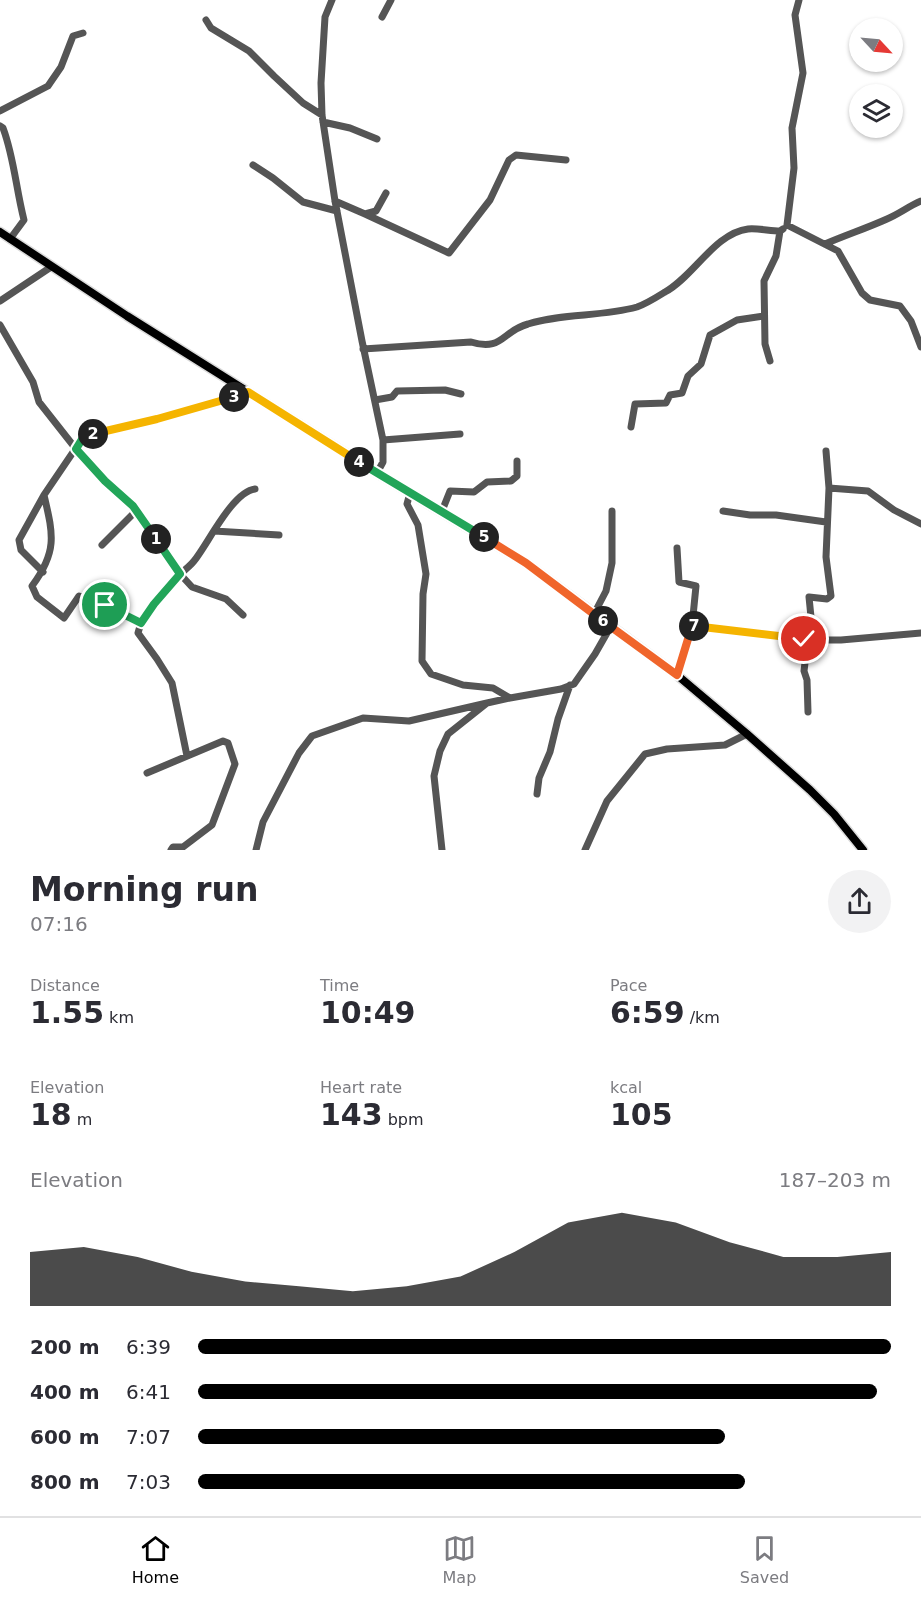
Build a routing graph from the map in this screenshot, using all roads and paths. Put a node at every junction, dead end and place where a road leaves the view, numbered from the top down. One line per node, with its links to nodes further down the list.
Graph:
1 (332, 0): 8 (street)
2 (391, 0): 4 (street)
3 (799, 0): 18 (street)
4 (382, 17)
5 (206, 20): 8 (street)
6 (84, 33): 7 (street)
7 (0, 111)
8 (323, 119): 10 (street); 14 (street)
9 (0, 126): 21 (street)
10 (377, 139)
11 (566, 160): 17 (street)
12 (253, 165): 16 (street)
13 (386, 194): 17 (street)
14 (335, 201): 16 (street); 17 (street)
15 (921, 201): 22 (street)
16 (337, 211): 28 (street)
17 (365, 214)
18 (787, 225): 19 (street); 22 (street)
19 (780, 231): 25 (street); 28 (street)
20 (0, 232): 21 (main road)
21 (10, 239): 23 (main road)
22 (825, 244): 27 (street)
23 (51, 267): 24 (street); 30 (main road)
24 (0, 301)
25 (764, 316): 29 (street); 33 (street)
26 (0, 325): 36 (street)
27 (921, 347)
28 (363, 349): 32 (street)
29 (770, 361)
30 (248, 392): 36 (street); 39 (main road)
31 (461, 394): 32 (street)
32 (375, 400): 35 (street)
33 (631, 427)
34 (460, 434): 35 (street)
35 (383, 440): 39 (street)
36 (76, 449): 43 (street); 44 (street)
37 (826, 451): 40 (street)
38 (517, 461): 45 (street)
39 (377, 473): 42 (main road)
40 (829, 488): 48 (street); 49 (street)
41 (255, 489): 50 (street)
42 (410, 493): 45 (main road); 65 (street)
43 (44, 495): 54 (street); 54 (street)
44 (136, 511): 52 (street); 55 (street)
45 (442, 511): 56 (main road)
46 (723, 511): 48 (street)
47 (612, 512): 56 (street)
48 (826, 522): 62 (street)
49 (921, 524)
50 (214, 531): 51 (street); 55 (street)
51 (279, 535)
52 (102, 545)
53 (677, 548): 60 (street)
54 (43, 572): 58 (street)
55 (180, 574): 57 (street); 58 (street)
56 (594, 614): 59 (main road)
57 (243, 615)
58 (141, 623): 69 (street)
59 (611, 626): 63 (main road); 64 (street)
60 (692, 626): 62 (street); 63 (street)
61 (921, 633): 62 (street)
62 (804, 639): 67 (street)
63 (677, 675): 68 (main road)
64 (570, 685): 65 (street); 71 (street)
65 (510, 698): 66 (street)
66 (487, 703): 73 (street); 74 (street)
67 (807, 712)
68 (747, 734): 75 (street); 76 (main road)
69 (187, 756): 70 (street); 72 (street)
70 (147, 773)
71 (537, 794)
72 (171, 850)
73 (256, 850)
74 (442, 850)
75 (585, 850)
76 (863, 850)

